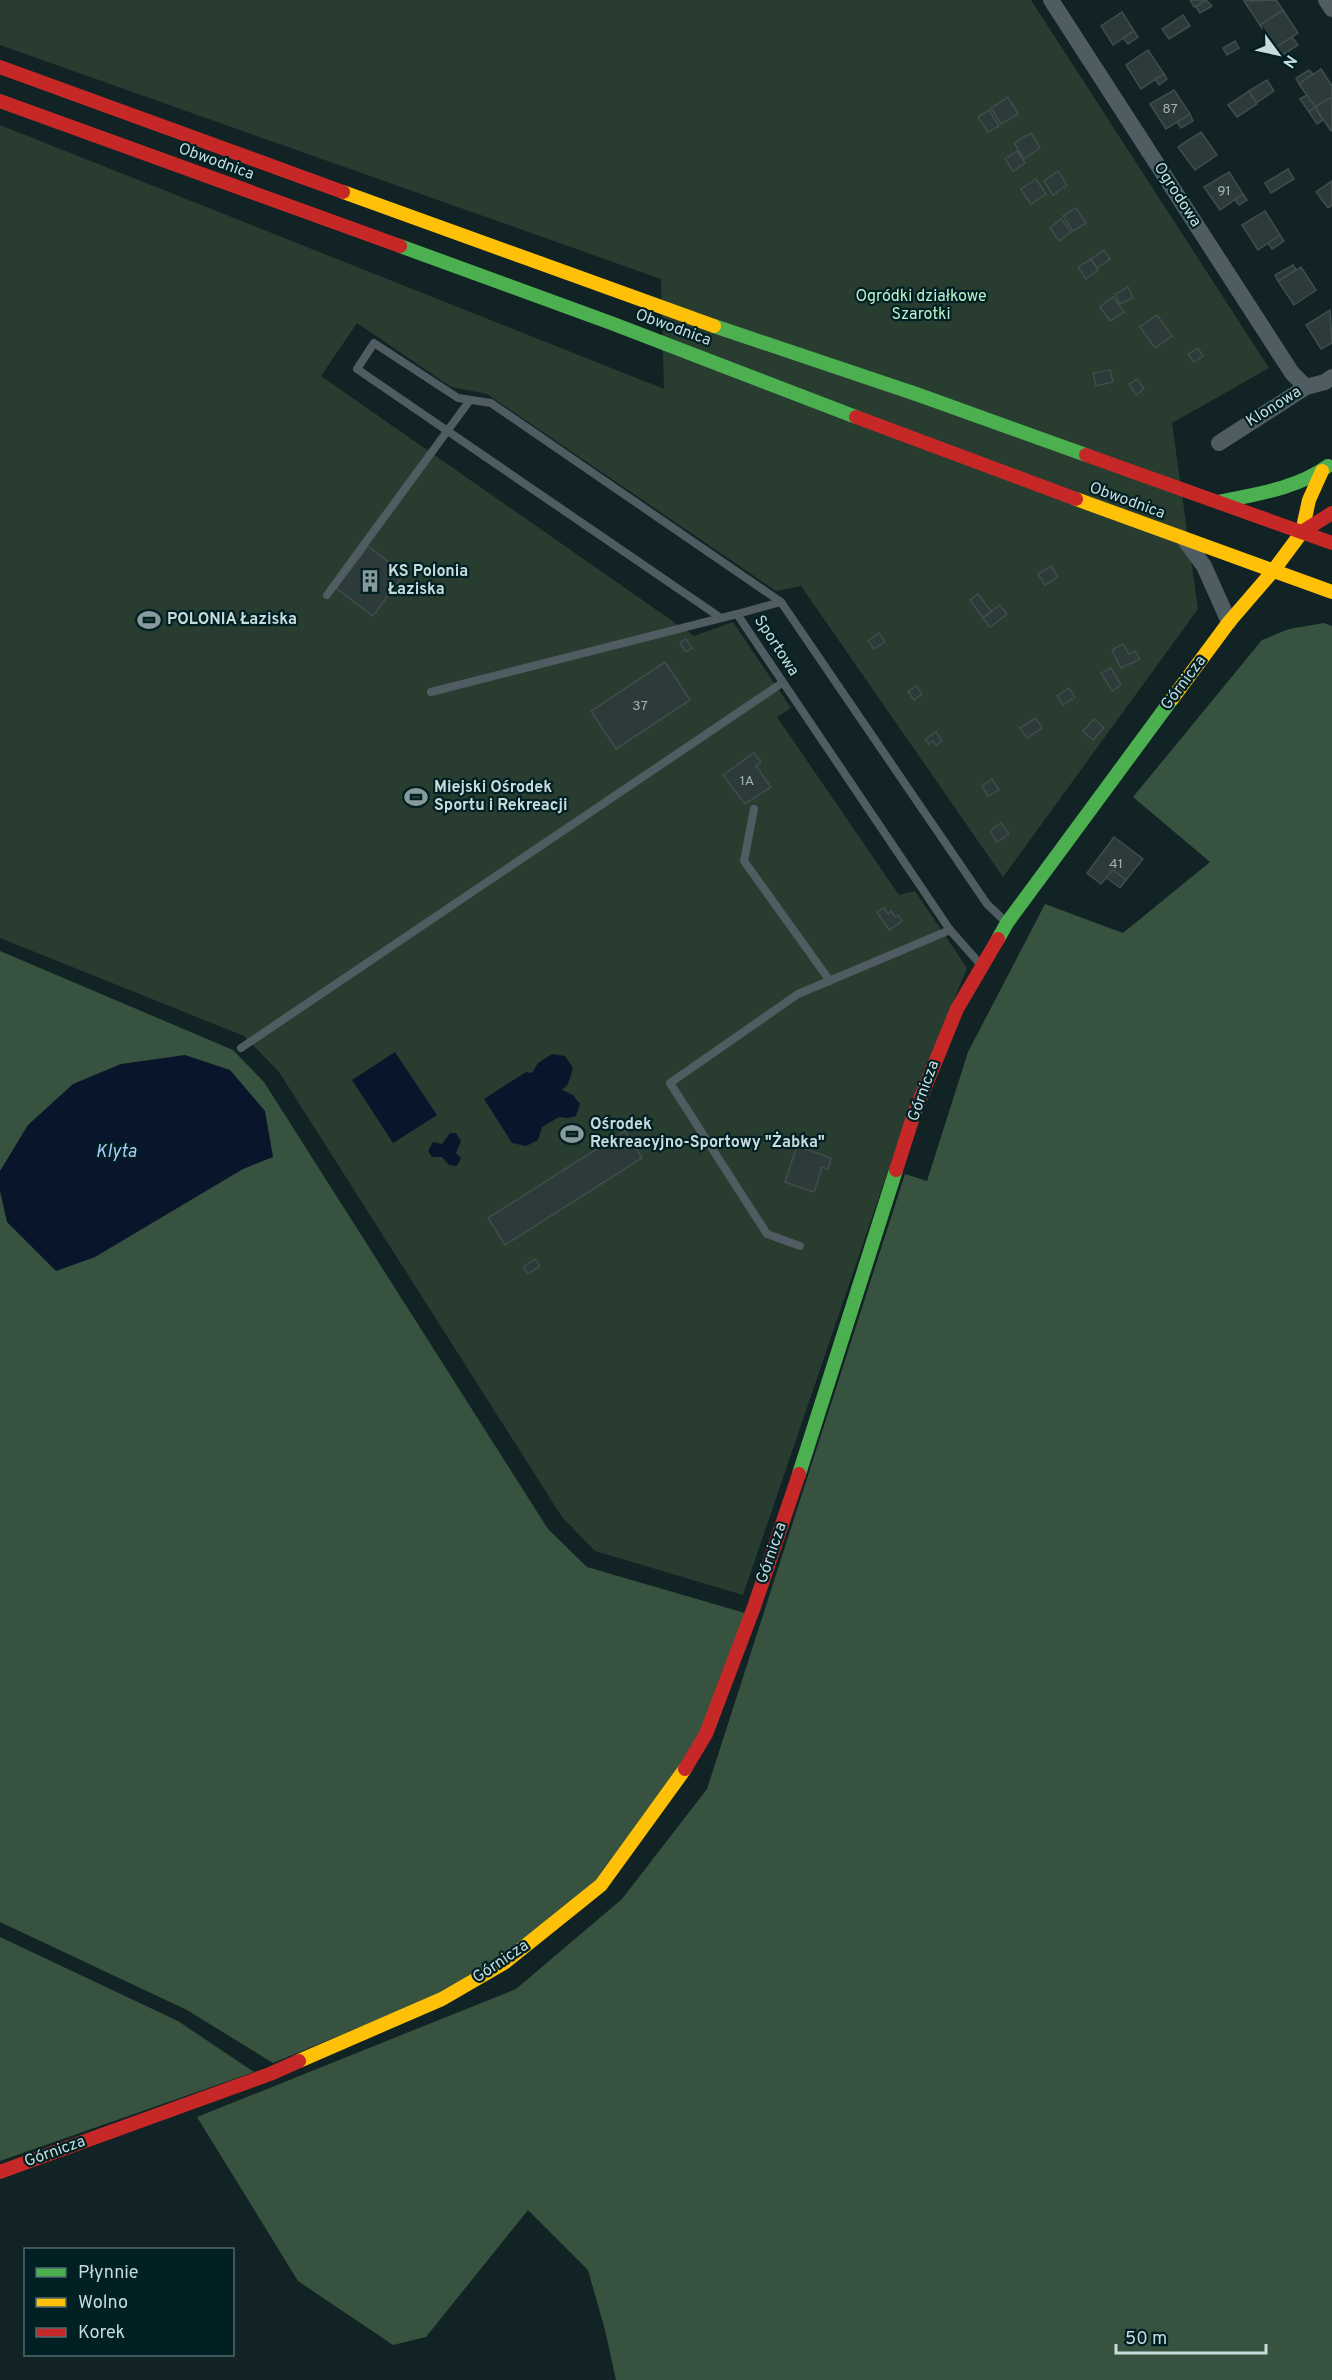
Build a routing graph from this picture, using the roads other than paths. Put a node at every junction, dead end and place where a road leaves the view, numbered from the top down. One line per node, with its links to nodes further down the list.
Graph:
1 (1052, 0): 7 (street, Ogrodowa)
2 (1326, 0): 3 (street)
3 (1332, 9)
4 (0, 67): 12 (main road, Obwodnica)
5 (0, 101): 15 (main road, Obwodnica)
6 (1332, 377): 7 (street, Klonowa)
7 (1306, 387): 10 (street, Klonowa)
8 (470, 400): 9 (lane); 9 (lane); 20 (lane)
9 (448, 432): 19 (lane); 22 (lane)
10 (1219, 443)
11 (1327, 467): 12 (main road); 14 (main road)
12 (1218, 502): 14 (main road, Obwodnica)
13 (1332, 513): 14 (main road)
14 (1302, 532): 16 (main road, Obwodnica); 17 (main road, Górnicza)
15 (1184, 540): 17 (main road, Obwodnica); 23 (street)
16 (1332, 543)
17 (1273, 571): 18 (main road, Obwodnica); 23 (main road, Górnicza)
18 (1332, 592)
19 (327, 595)
20 (781, 602): 21 (lane, Sportowa); 27 (lane, Sportowa)
21 (737, 614): 22 (lane); 24 (lane, Sportowa)
22 (722, 618): 25 (lane)
23 (1230, 622): 27 (main road, Górnicza)
24 (782, 683): 28 (lane, Sportowa); 31 (lane)
25 (431, 692)
26 (754, 809): 30 (lane)
27 (1007, 923): 29 (main road, Górnicza)
28 (950, 930): 29 (lane, Sportowa); 30 (lane)
29 (982, 965): 33 (main road, Górnicza)
30 (830, 981): 32 (lane)
31 (241, 1048)
32 (800, 1246)
33 (0, 2172)

